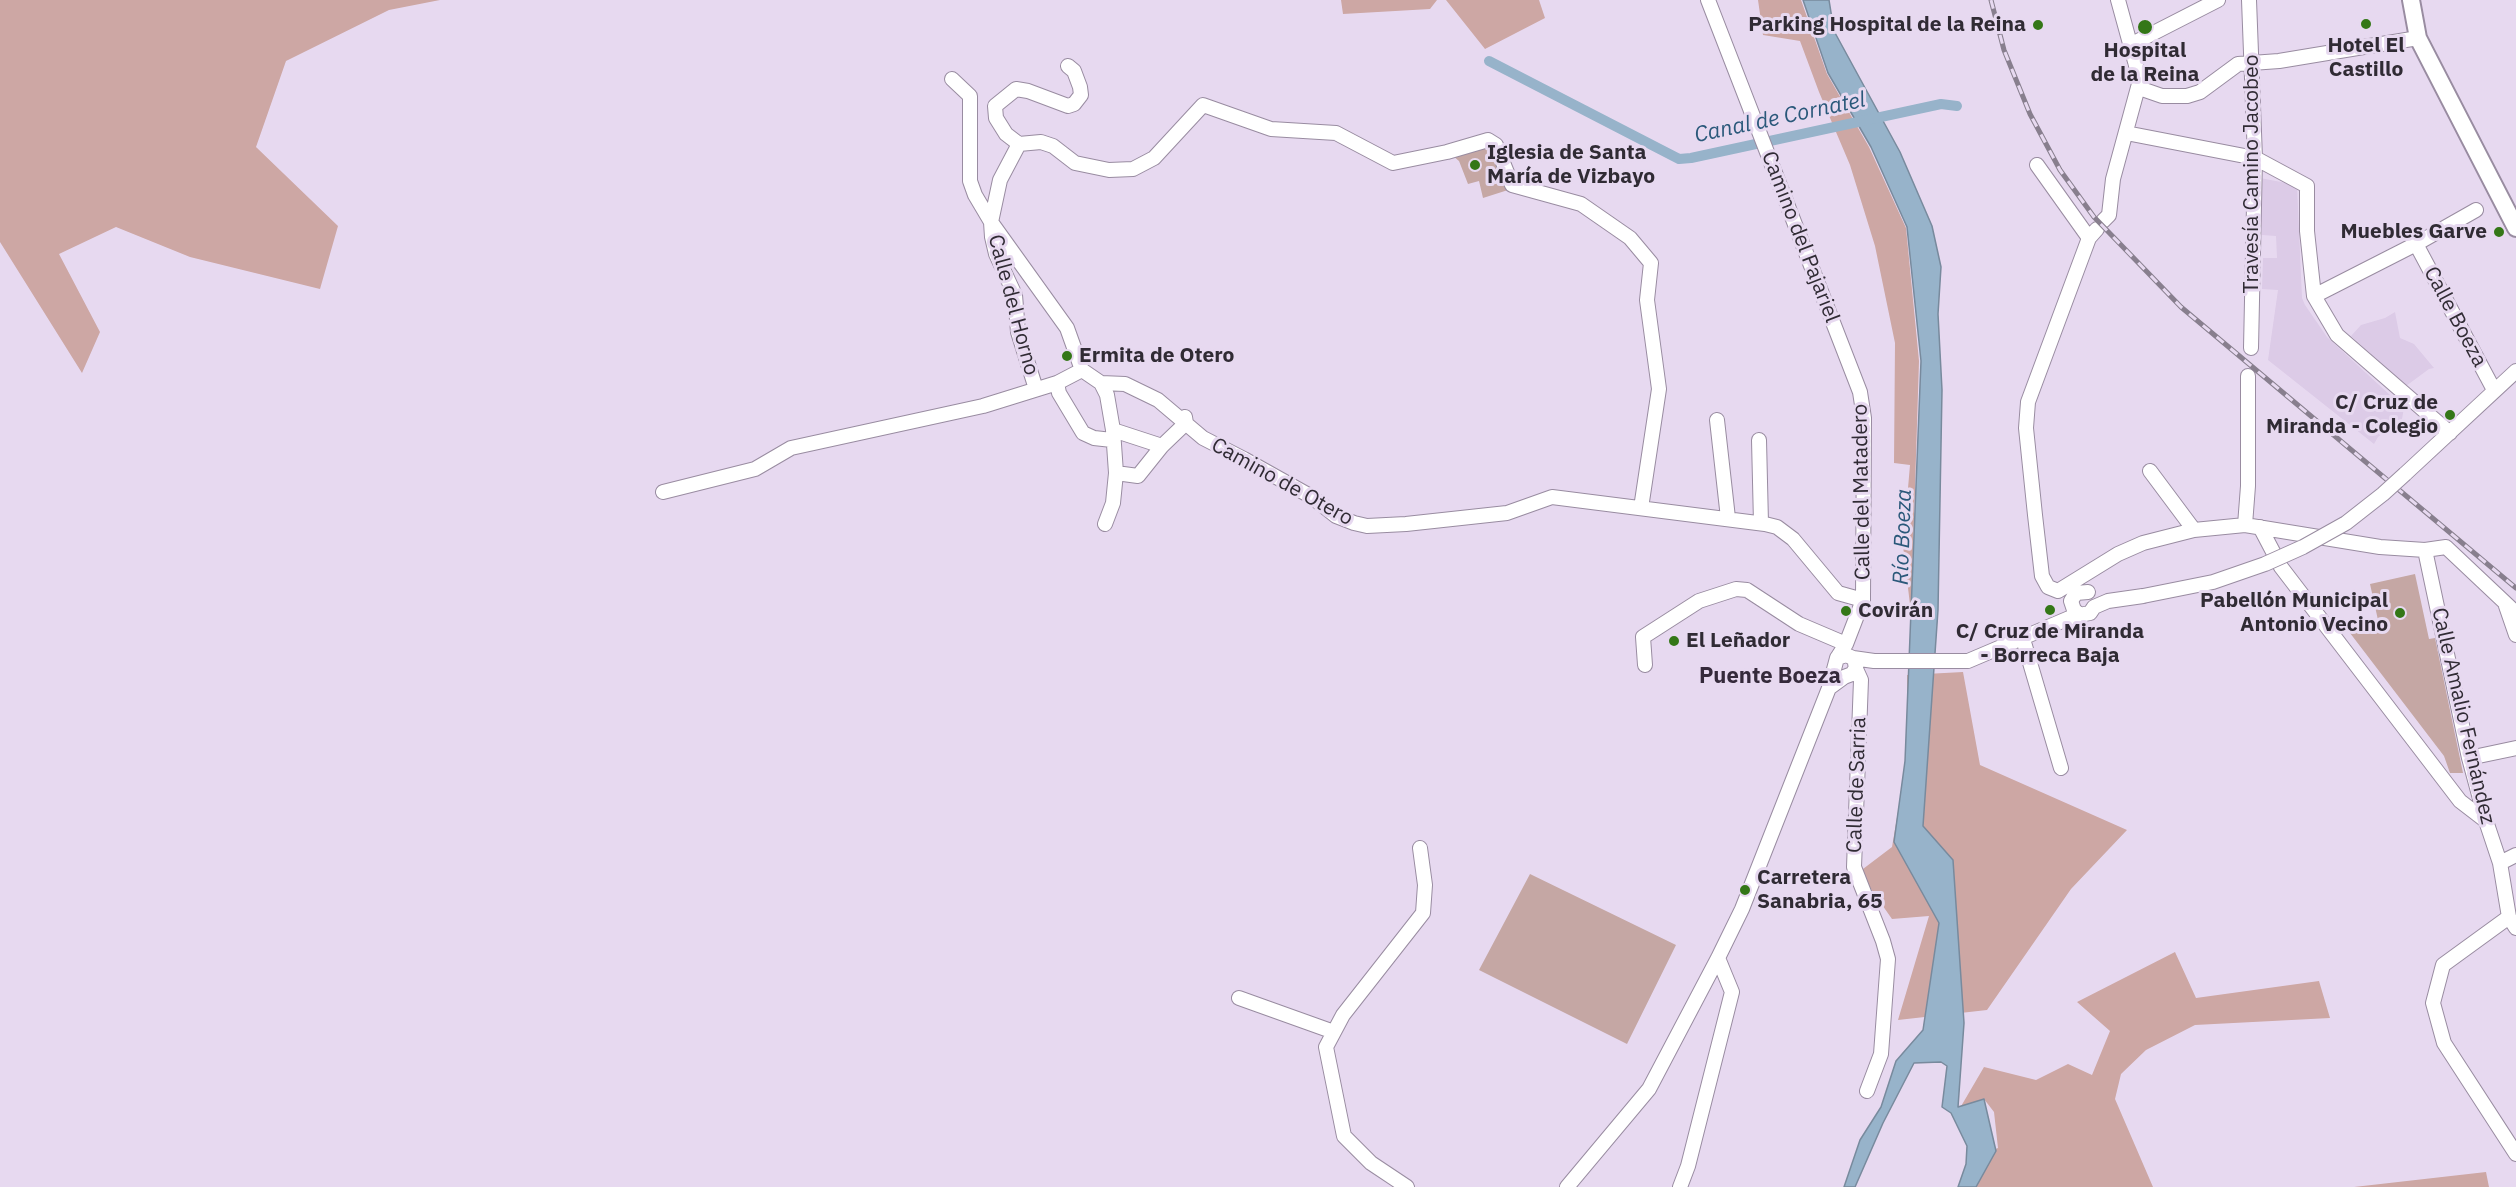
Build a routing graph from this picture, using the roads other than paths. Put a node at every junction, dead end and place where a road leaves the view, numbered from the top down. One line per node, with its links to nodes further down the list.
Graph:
1 (1708, 0): 22 (street, Camino del Pajariel)
2 (2118, 0): 7 (street)
3 (2217, 0): 7 (street)
4 (2248, 0): 8 (street, Travesía Camino Jacobeo)
5 (2411, 0): 6 (main road)
6 (2418, 38): 8 (street); 18 (main road)
7 (2132, 44): 11 (street)
8 (2252, 62): 11 (street); 14 (street, Travesía Camino Jacobeo)
9 (1068, 66): 13 (street)
10 (952, 79): 17 (street)
11 (2139, 88): 12 (street)
12 (2127, 134): 14 (street); 19 (street)
13 (1019, 144): 17 (street); 40 (street)
14 (2255, 158): 21 (street); 23 (street, Travesía Camino Jacobeo)
15 (2037, 165): 19 (street)
16 (2476, 210): 20 (street)
17 (991, 222): 24 (street); 29 (street, Calle del Horno)
18 (2516, 228)
19 (2097, 229): 49 (street)
20 (2415, 244): 21 (street); 30 (street, Calle Boeza)
21 (2314, 296): 33 (street)
22 (1840, 340): 51 (street, Calle del Matadero)
23 (2251, 348)
24 (1082, 370): 27 (street); 28 (street)
25 (2516, 371): 30 (street)
26 (2248, 376): 44 (street)
27 (1057, 383): 29 (street); 34 (street)
28 (1101, 383): 31 (street, Camino de Otero); 34 (street)
29 (1036, 389): 39 (street)
30 (2494, 390): 33 (street)
31 (1185, 420): 36 (street); 40 (street, Camino de Otero)
32 (1717, 420): 41 (street)
33 (2450, 433): 50 (street, bridge)
34 (1113, 438): 36 (street); 38 (street)
35 (1759, 440): 42 (street)
36 (1162, 446): 38 (street)
37 (2150, 471): 46 (street)
38 (1116, 473): 43 (street)
39 (663, 492)
40 (1641, 508): 41 (street, Camino de Otero)
41 (1728, 518): 42 (street, Camino de Otero)
42 (1761, 523): 51 (street, Camino de Otero)
43 (1105, 524)
44 (2245, 525): 45 (street); 46 (street)
45 (2260, 527): 47 (street); 62 (street)
46 (2194, 530): 48 (street)
47 (2425, 550): 52 (street); 60 (street, Calle Amalio Fernández)
48 (2081, 578): 49 (street); 50 (street)
49 (2064, 588): 53 (street)
50 (2092, 598): 53 (street); 53 (street)
51 (1863, 600): 57 (street, Calle del Matadero)
52 (2505, 603): 54 (street); 55 (street)
53 (2074, 607): 56 (street)
54 (2516, 613)
55 (2516, 635)
56 (2023, 639): 57 (street); 61 (street)
57 (1847, 664): 58 (street); 67 (street, Calle del Matadero); 70 (street, Calle de Sarria)
58 (1645, 665)
59 (2516, 749): 60 (street)
60 (2469, 758): 62 (street, Calle Amalio Fernández)
61 (2061, 768)
62 (2486, 821): 65 (street, Calle Amalio Fernández)
63 (1420, 848): 69 (street)
64 (2516, 855): 65 (street)
65 (2500, 863): 66 (street, Calle Amalio Fernández)
66 (2513, 922): 71 (street)
67 (1724, 971): 72 (street, Calle del Matadero); 74 (street)
68 (1239, 998): 69 (street)
69 (1334, 1032): 73 (street)
70 (1867, 1091)
71 (2516, 1154)
72 (1570, 1183)
73 (1407, 1187)
74 (1680, 1187)

